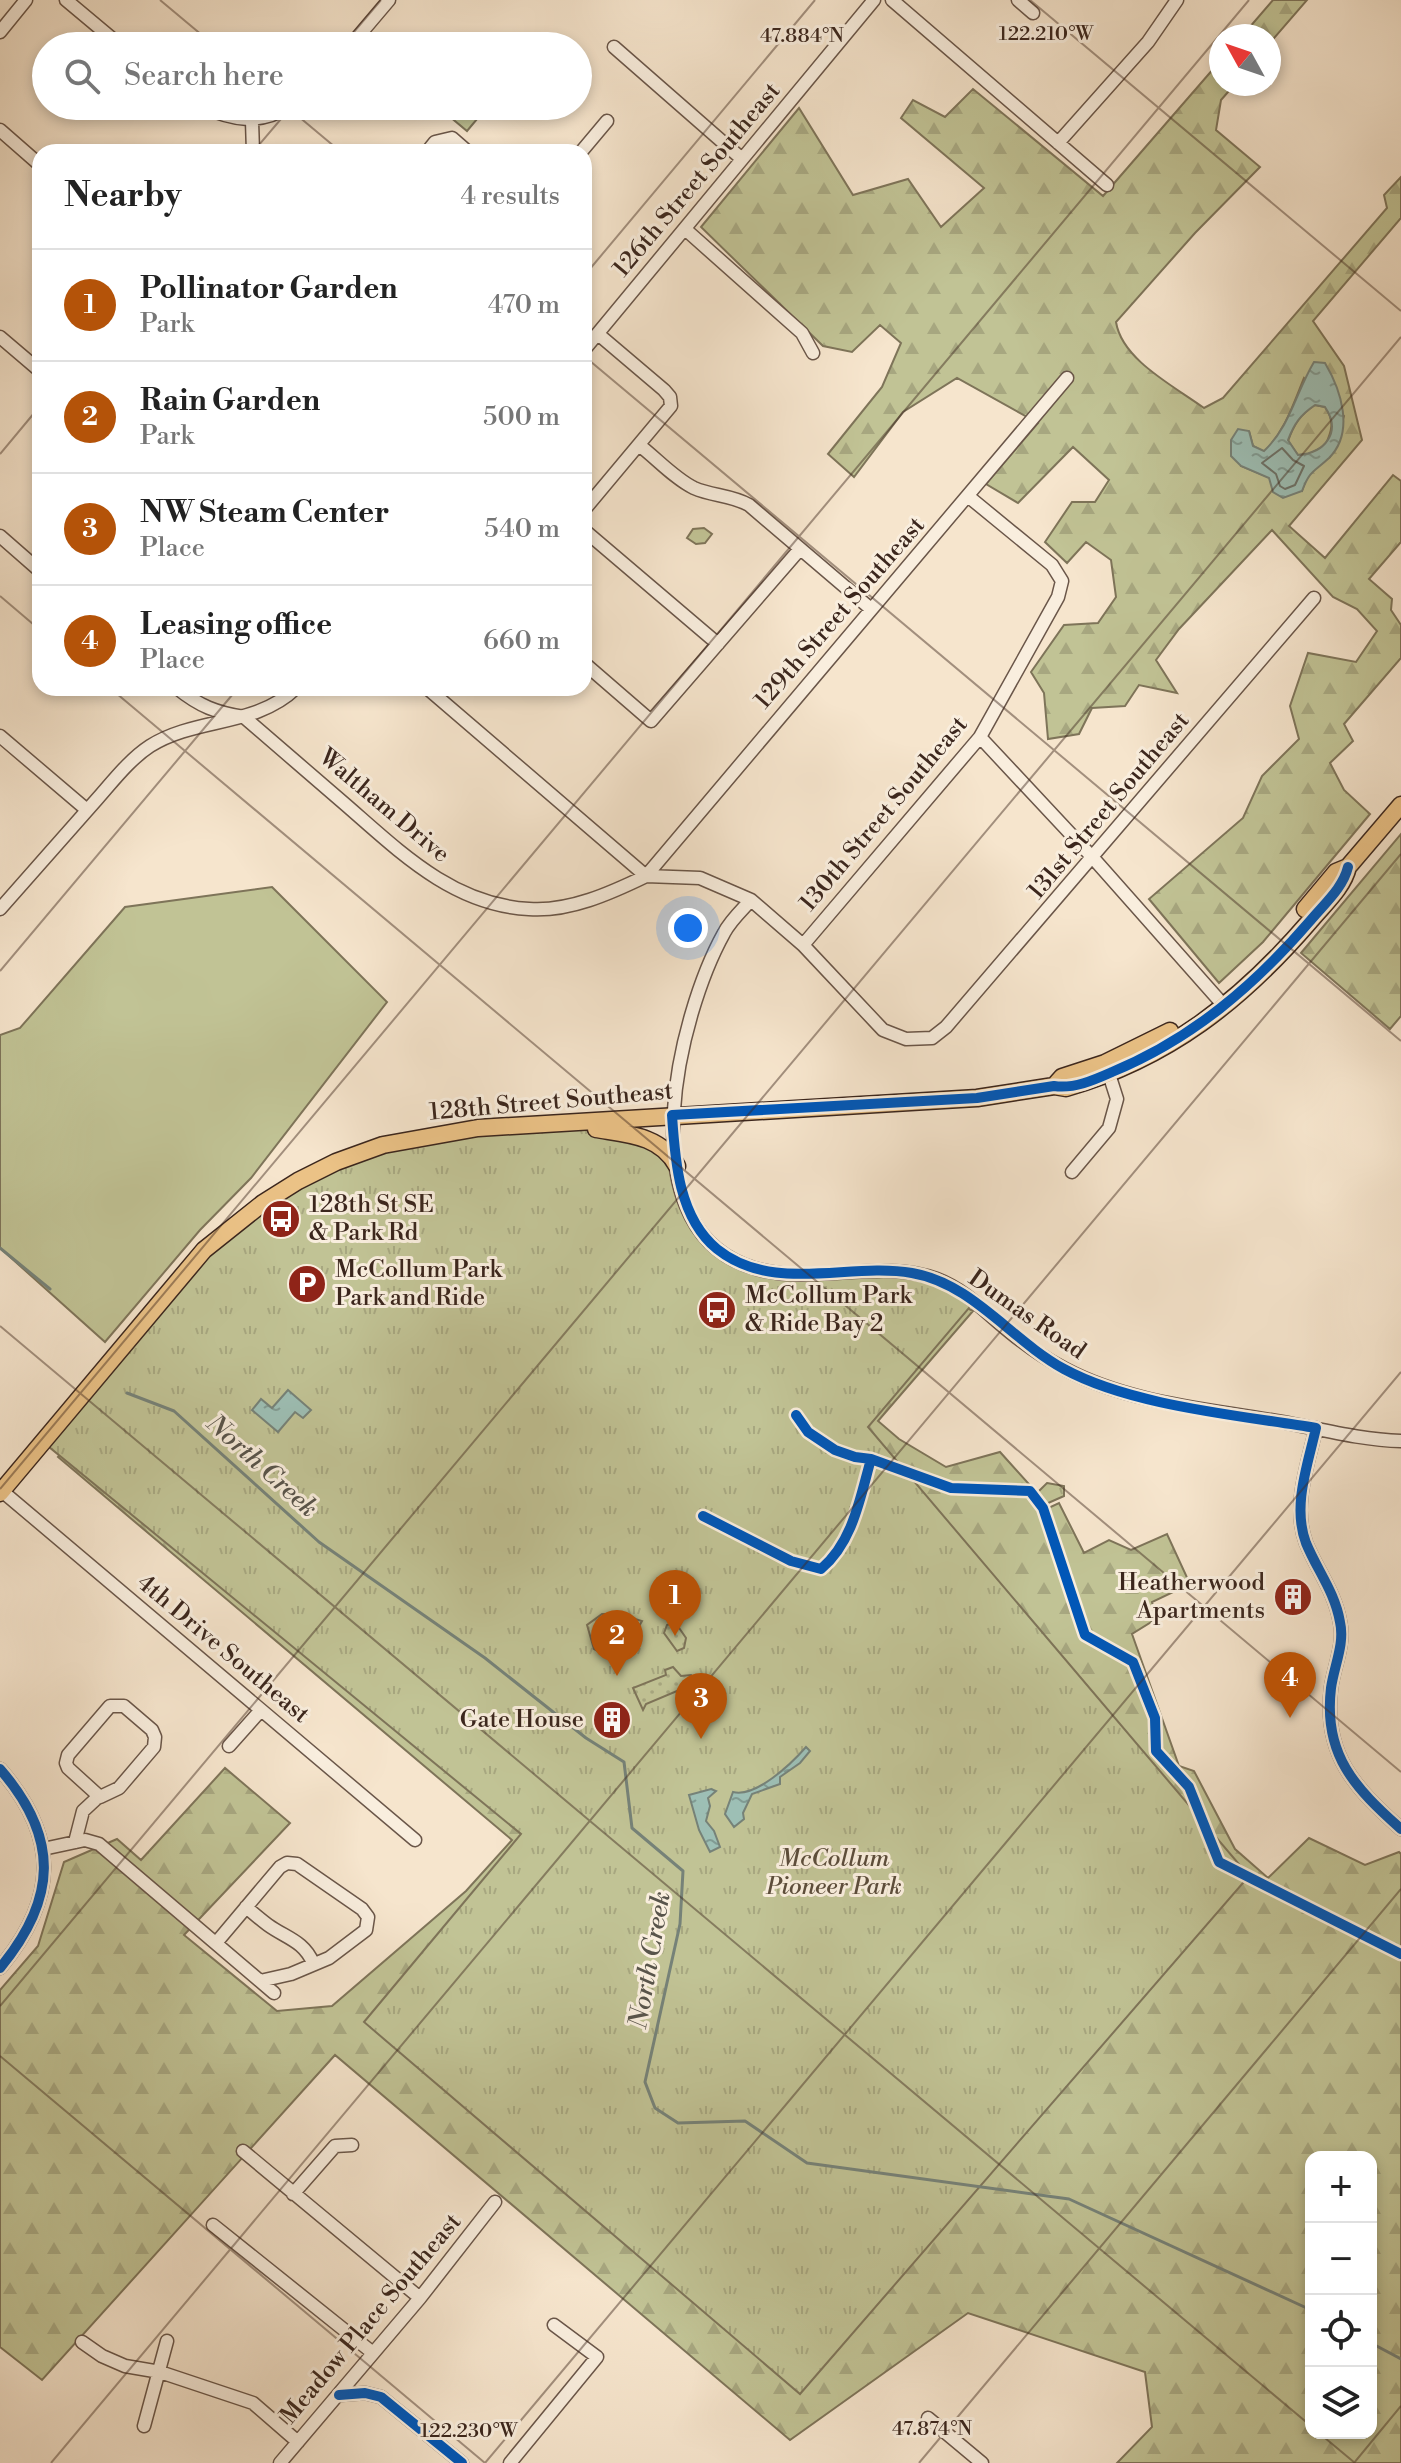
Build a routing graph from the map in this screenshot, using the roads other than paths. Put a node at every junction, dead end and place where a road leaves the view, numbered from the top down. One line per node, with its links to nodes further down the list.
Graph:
1 (26, 0): 9 (street)
2 (66, 0): 10 (street)
3 (389, 0): 11 (street)
4 (874, 0): 24 (street, 126th Street Southeast)
5 (892, 0): 18 (street)
6 (1018, 0): 8 (street)
7 (1177, 0): 18 (street)
8 (1033, 13)
9 (0, 32)
10 (104, 32)
11 (362, 32)
12 (614, 47): 24 (street)
13 (245, 120): 15 (street)
14 (256, 120): 15 (street)
15 (252, 121): 19 (street)
16 (607, 121): 22 (street)
17 (0, 130): 23 (street)
18 (1058, 143): 25 (street)
19 (253, 144)
20 (433, 144): 21 (street)
21 (459, 144)
22 (588, 144)
23 (32, 158)
24 (742, 159): 26 (street, 126th Street Southeast)
25 (1107, 185)
26 (685, 229): 27 (street, 126th Street Southeast); 30 (street)
27 (598, 334): 29 (street, 126th Street Southeast); 33 (street)
28 (0, 337): 31 (street)
29 (592, 341)
30 (813, 353)
31 (32, 364)
32 (1067, 378): 34 (street, 129th Street Southeast)
33 (639, 445): 35 (street); 38 (street)
34 (969, 497): 41 (street, 129th Street Southeast); 49 (street, 130th Street Southeast)
35 (592, 501)
36 (0, 536): 39 (street)
37 (592, 537): 42 (street)
38 (800, 549): 41 (street); 42 (street)
39 (32, 564)
40 (1314, 598): 52 (street, 131st Street Southeast)
41 (871, 609): 54 (street, 129th Street Southeast)
42 (718, 644): 43 (street)
43 (592, 670)
44 (187, 696): 47 (street)
45 (288, 696): 47 (street)
46 (436, 696): 54 (street)
47 (244, 717): 51 (street); 54 (street, Waltham Drive)
48 (0, 736): 51 (street)
49 (980, 737): 52 (street); 57 (street, 130th Street Southeast)
50 (1401, 805): 53 (main road)
51 (87, 810): 56 (street)
52 (1094, 859): 57 (street, 131st Street Southeast); 58 (street)
53 (1348, 867): 58 (main road); 59 (main road, 128th Street Southeast)
54 (646, 876): 55 (street)
55 (751, 900): 57 (street); 61 (street, Dumas Road)
56 (0, 909)
57 (803, 945)
58 (1218, 999): 60 (main road)
59 (1109, 1074): 60 (main road, 128th Street Southeast); 64 (street)
60 (1054, 1086): 61 (main road, 128th Street Southeast)
61 (672, 1115): 62 (main road, 128th Street Southeast); 63 (street, Dumas Road)
62 (566, 1123): 63 (main road); 67 (main road, 128th Street Southeast)
63 (677, 1166): 65 (street, Dumas Road)
64 (1072, 1172)
65 (1316, 1428): 66 (street, Dumas Road); 72 (street)
66 (1401, 1441)
67 (1, 1492): 68 (street, 4th Drive Southeast)
68 (261, 1710): 69 (street); 73 (street, 4th Drive Southeast)
69 (229, 1746)
70 (0, 1769): 75 (street)
71 (100, 1797): 71 (street); 74 (street)
72 (1401, 1829)
73 (415, 1840)
74 (75, 1842): 75 (street); 77 (street)
75 (43, 1849): 79 (street)
76 (246, 1907): 77 (street); 78 (street); 78 (street)
77 (216, 1943): 80 (street)
78 (313, 1963): 80 (street)
79 (0, 1968)
80 (260, 1981): 81 (street)
81 (274, 1993)
82 (352, 2145): 84 (street)
83 (243, 2151): 84 (street)
84 (293, 2194): 87 (street)
85 (495, 2202): 87 (street, Meadow Place Southeast)
86 (213, 2225): 91 (street)
87 (420, 2298): 91 (street, Meadow Place Southeast)
88 (554, 2325): 99 (street)
89 (167, 2341): 92 (street)
90 (82, 2342): 92 (street)
91 (373, 2353): 93 (street, Meadow Place Southeast)
92 (160, 2372): 95 (street); 96 (street)
93 (339, 2395): 96 (street, Meadow Place Southeast); 98 (street)
94 (928, 2418): 100 (street)
95 (144, 2426)
96 (298, 2442): 97 (street, Meadow Place Southeast)
97 (280, 2463)
98 (462, 2463)
99 (510, 2463)
100 (982, 2463)

